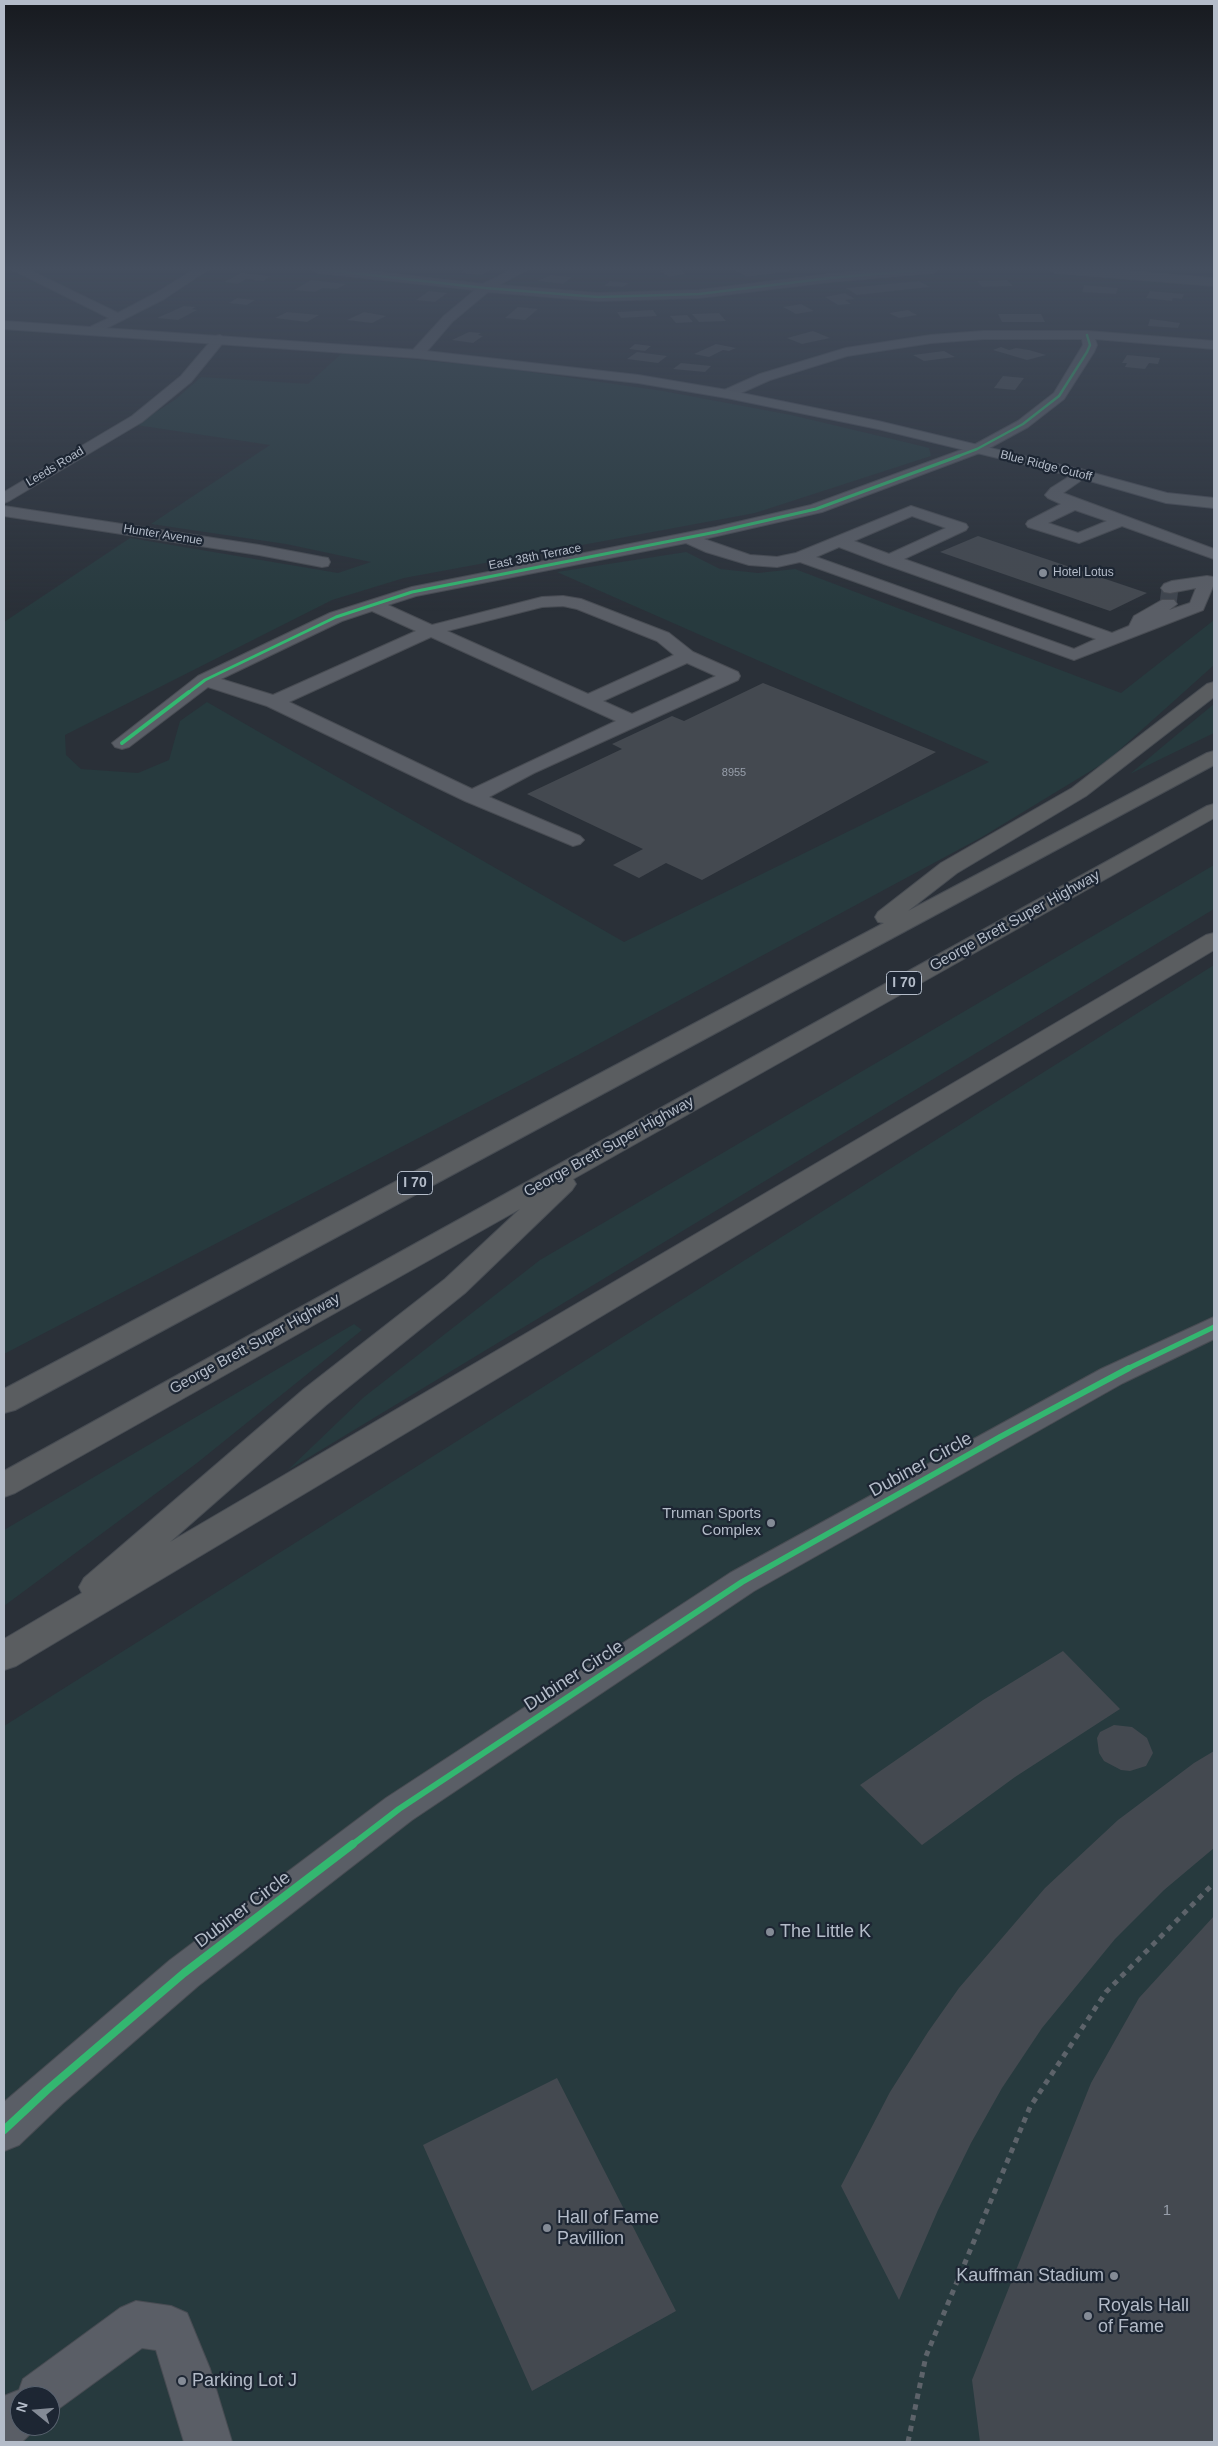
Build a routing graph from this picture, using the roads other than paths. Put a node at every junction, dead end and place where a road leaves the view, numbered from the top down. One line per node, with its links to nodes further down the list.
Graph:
1 (181, 383): 8 (street, Leeds Road)
2 (657, 383): 5 (main road, Blue Ridge Cutoff)
3 (751, 383): 5 (street)
4 (1067, 383): 6 (street, East 38th Terrace)
5 (727, 394): 6 (main road, Blue Ridge Cutoff)
6 (977, 449): 7 (main road, Blue Ridge Cutoff); 15 (street, East 38th Terrace)
7 (1081, 474): 9 (main road, Blue Ridge Cutoff); 11 (street)
8 (4, 498)
9 (1166, 498): 10 (main road, Blue Ridge Cutoff); 13 (main road, Blue Ridge Cutoff)
10 (1214, 503)
11 (1074, 504): 14 (street); 14 (street)
12 (4, 511): 20 (street, Hunter Avenue)
13 (1214, 518)
14 (1121, 521): 17 (street)
15 (687, 537): 18 (street); 22 (street, East 38th Terrace)
16 (839, 541): 18 (street); 19 (street); 19 (street)
17 (1214, 554)
18 (801, 557): 25 (street)
19 (890, 560): 25 (street)
20 (322, 562)
21 (1210, 579): 23 (street); 23 (street)
22 (373, 604): 24 (street); 27 (street, East 38th Terrace)
23 (1136, 629): 25 (street)
24 (430, 631): 26 (street); 29 (street); 30 (street)
25 (1113, 639)
26 (687, 656): 29 (street); 31 (street)
27 (205, 680): 30 (street); 32 (street, East 38th Terrace)
28 (1214, 688): 38 (highway)
29 (588, 701): 31 (street)
30 (274, 702): 34 (street)
31 (632, 721): 34 (street)
32 (122, 744)
33 (1214, 757): 38 (highway, I 70)
34 (472, 797): 36 (street)
35 (1214, 810): 39 (highway, George Brett Super Highway / I 70)
36 (573, 840)
37 (1214, 940): 43 (highway)
38 (825, 964): 41 (highway, I 70)
39 (593, 1156): 42 (highway, George Brett Super Highway / I 70); 43 (highway)
40 (1214, 1327): 45 (street, Dubiner Circle)
41 (4, 1402)
42 (4, 1485)
43 (42, 1633): 44 (highway)
44 (4, 1656)
45 (4, 2130)
46 (53, 2386): 47 (street)
47 (208, 2442)

